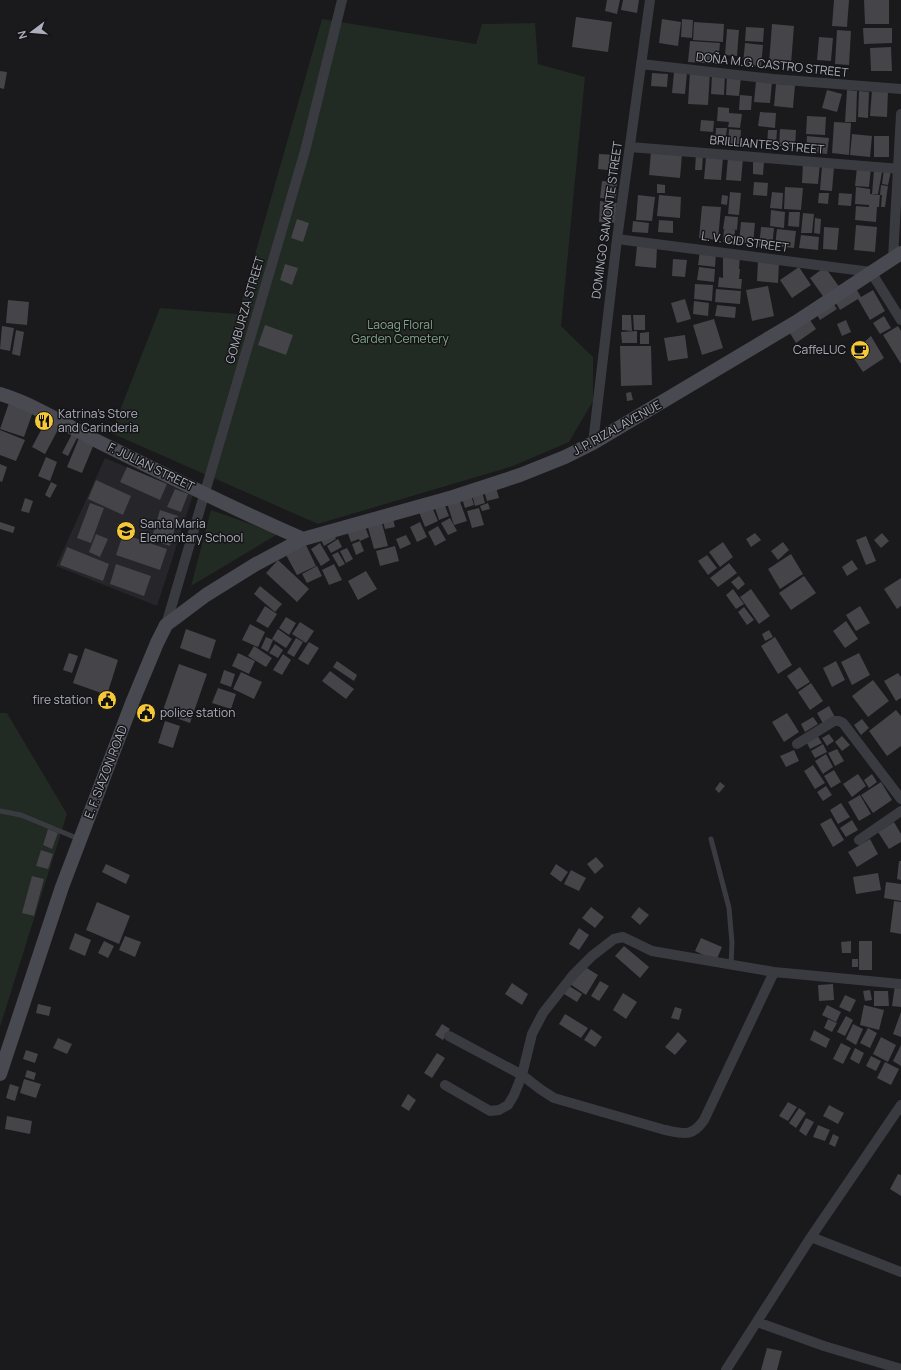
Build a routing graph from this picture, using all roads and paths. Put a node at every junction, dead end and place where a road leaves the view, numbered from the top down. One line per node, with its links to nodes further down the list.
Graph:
1 (342, 0): 14 (street, GOMBURZA STREET)
2 (650, 0): 3 (street, DOMINGO SAMONTE STREET)
3 (641, 64): 4 (street, DOÑA M.G. CASTRO STREET); 6 (street, DOMINGO SAMONTE STREET)
4 (901, 89)
5 (901, 114): 7 (street)
6 (630, 147): 7 (street, BRILLIANTES STREET); 8 (street, DOMINGO SAMONTE STREET)
7 (900, 168): 9 (street)
8 (617, 239): 10 (street, L. V. CID STREET); 13 (street, DOMINGO SAMONTE STREET)
9 (897, 256): 10 (main road, J. P. RIZAL AVENUE)
10 (871, 272): 11 (street); 13 (main road, J. P. RIZAL AVENUE)
11 (901, 320)
12 (0, 394): 14 (main road, F. JULIAN STREET)
13 (593, 443): 15 (main road, J. P. RIZAL AVENUE)
14 (205, 493): 15 (main road, F. JULIAN STREET); 16 (street, GOMBURZA STREET)
15 (303, 539): 16 (main road, E. F. SIAZON ROAD)
16 (166, 625): 22 (main road, E. F. SIAZON ROAD)
17 (797, 744): 18 (street)
18 (901, 800)
19 (0, 811): 22 (lane)
20 (901, 811): 23 (street)
21 (711, 839): 24 (lane)
22 (80, 840): 28 (main road, E. F. SIAZON ROAD)
23 (859, 840)
24 (731, 965): 25 (street); 29 (street)
25 (774, 972): 26 (street); 29 (street)
26 (901, 984)
27 (449, 1036): 29 (street)
28 (0, 1074)
29 (522, 1075): 30 (street)
30 (445, 1085)
31 (901, 1104): 32 (street)
32 (811, 1237): 33 (street); 34 (street)
33 (901, 1272)
34 (757, 1322): 35 (street); 36 (street)
35 (901, 1369)
36 (726, 1370)

